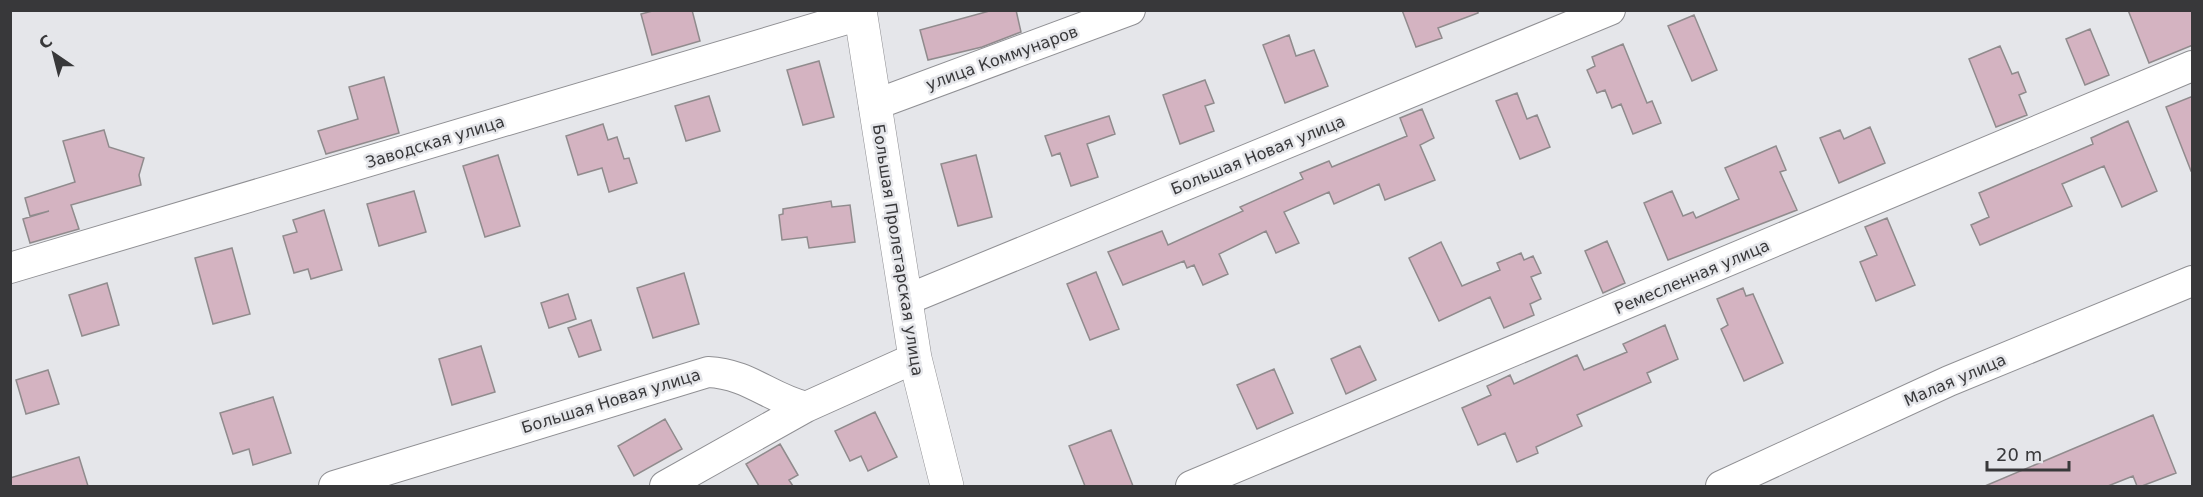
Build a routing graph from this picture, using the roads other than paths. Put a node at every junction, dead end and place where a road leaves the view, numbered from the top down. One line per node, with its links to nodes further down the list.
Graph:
1 (1131, 10): 5 (street, улица Коммунаров)
2 (1610, 10): 8 (street, Большая Новая улица)
3 (860, 13): 5 (street, Большая Пролетарская улица); 6 (street, Заводская улица)
4 (2193, 66): 14 (street, Ремесленная улица)
5 (874, 105): 8 (street, Большая Пролетарская улица)
6 (10, 268)
7 (2193, 281): 15 (street, Малая улица)
8 (906, 300): 9 (street, Большая Пролетарская улица)
9 (915, 358): 10 (street); 13 (street, Большая Пролетарская улица)
10 (806, 407): 11 (street, Большая Новая улица); 12 (street)
11 (334, 486)
12 (665, 486)
13 (947, 486)
14 (1191, 486)
15 (1721, 486)

